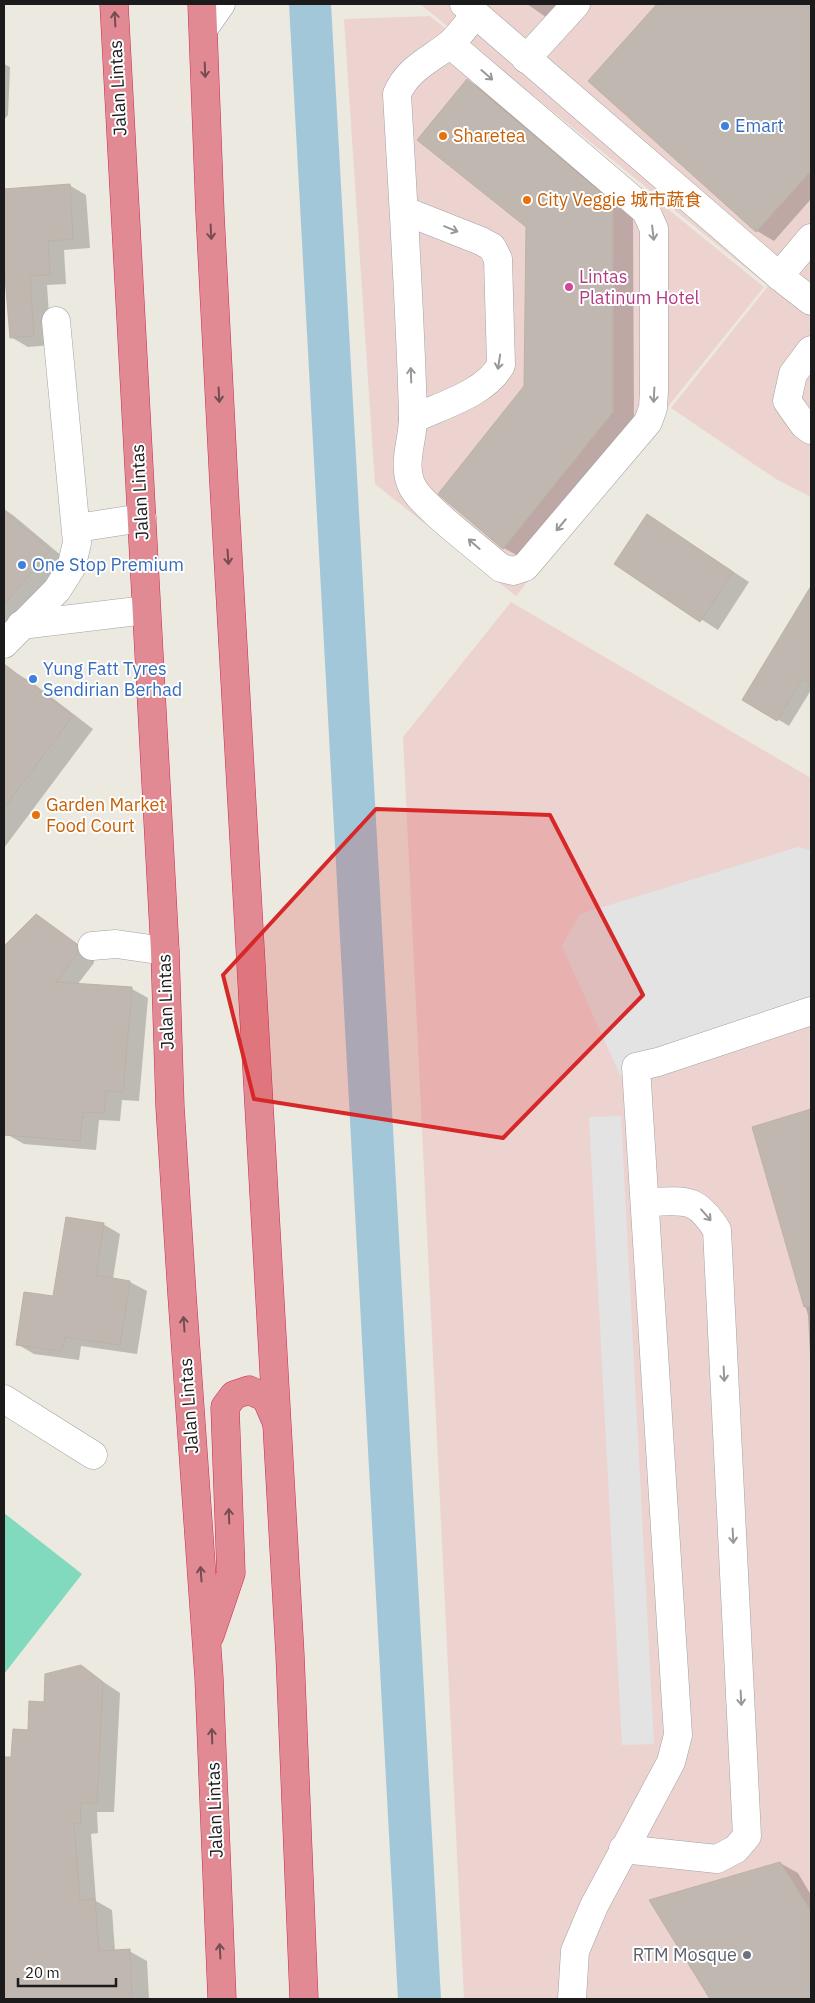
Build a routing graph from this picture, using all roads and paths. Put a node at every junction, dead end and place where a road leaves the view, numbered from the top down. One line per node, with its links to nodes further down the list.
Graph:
1 (114, 4): 16 (highway, Jalan Lintas, one-way to 1)
2 (221, 4): 5 (street)
3 (576, 4): 7 (street)
4 (470, 9): 6 (street); 7 (street)
5 (203, 16): 25 (highway, one-way to 25)
6 (450, 44): 8 (street); 14 (street, one-way to 14)
7 (526, 59): 10 (street)
8 (405, 211): 14 (street, one-way to 8); 14 (street, one-way to 14)
9 (811, 238): 10 (street)
10 (779, 276): 11 (street)
11 (811, 301)
12 (56, 322): 17 (street)
13 (811, 350): 15 (street)
14 (413, 418)
15 (811, 430)
16 (142, 518): 17 (street); 18 (highway, Jalan Lintas)
17 (77, 528): 19 (street)
18 (146, 610): 19 (street); 21 (highway, Jalan Lintas)
19 (12, 635)
20 (92, 946): 21 (street)
21 (164, 950): 27 (highway, Jalan Lintas, one-way to 21)
22 (811, 1011): 23 (street)
23 (645, 1202): 28 (street); 28 (street, one-way to 28)
24 (4, 1399): 26 (street)
25 (276, 1421): 27 (highway, one-way to 25); 30 (highway)
26 (93, 1455)
27 (206, 1648): 29 (highway, Jalan Lintas, one-way to 27)
28 (624, 1850): 31 (street)
29 (222, 1999)
30 (304, 1999)
31 (572, 1999)

